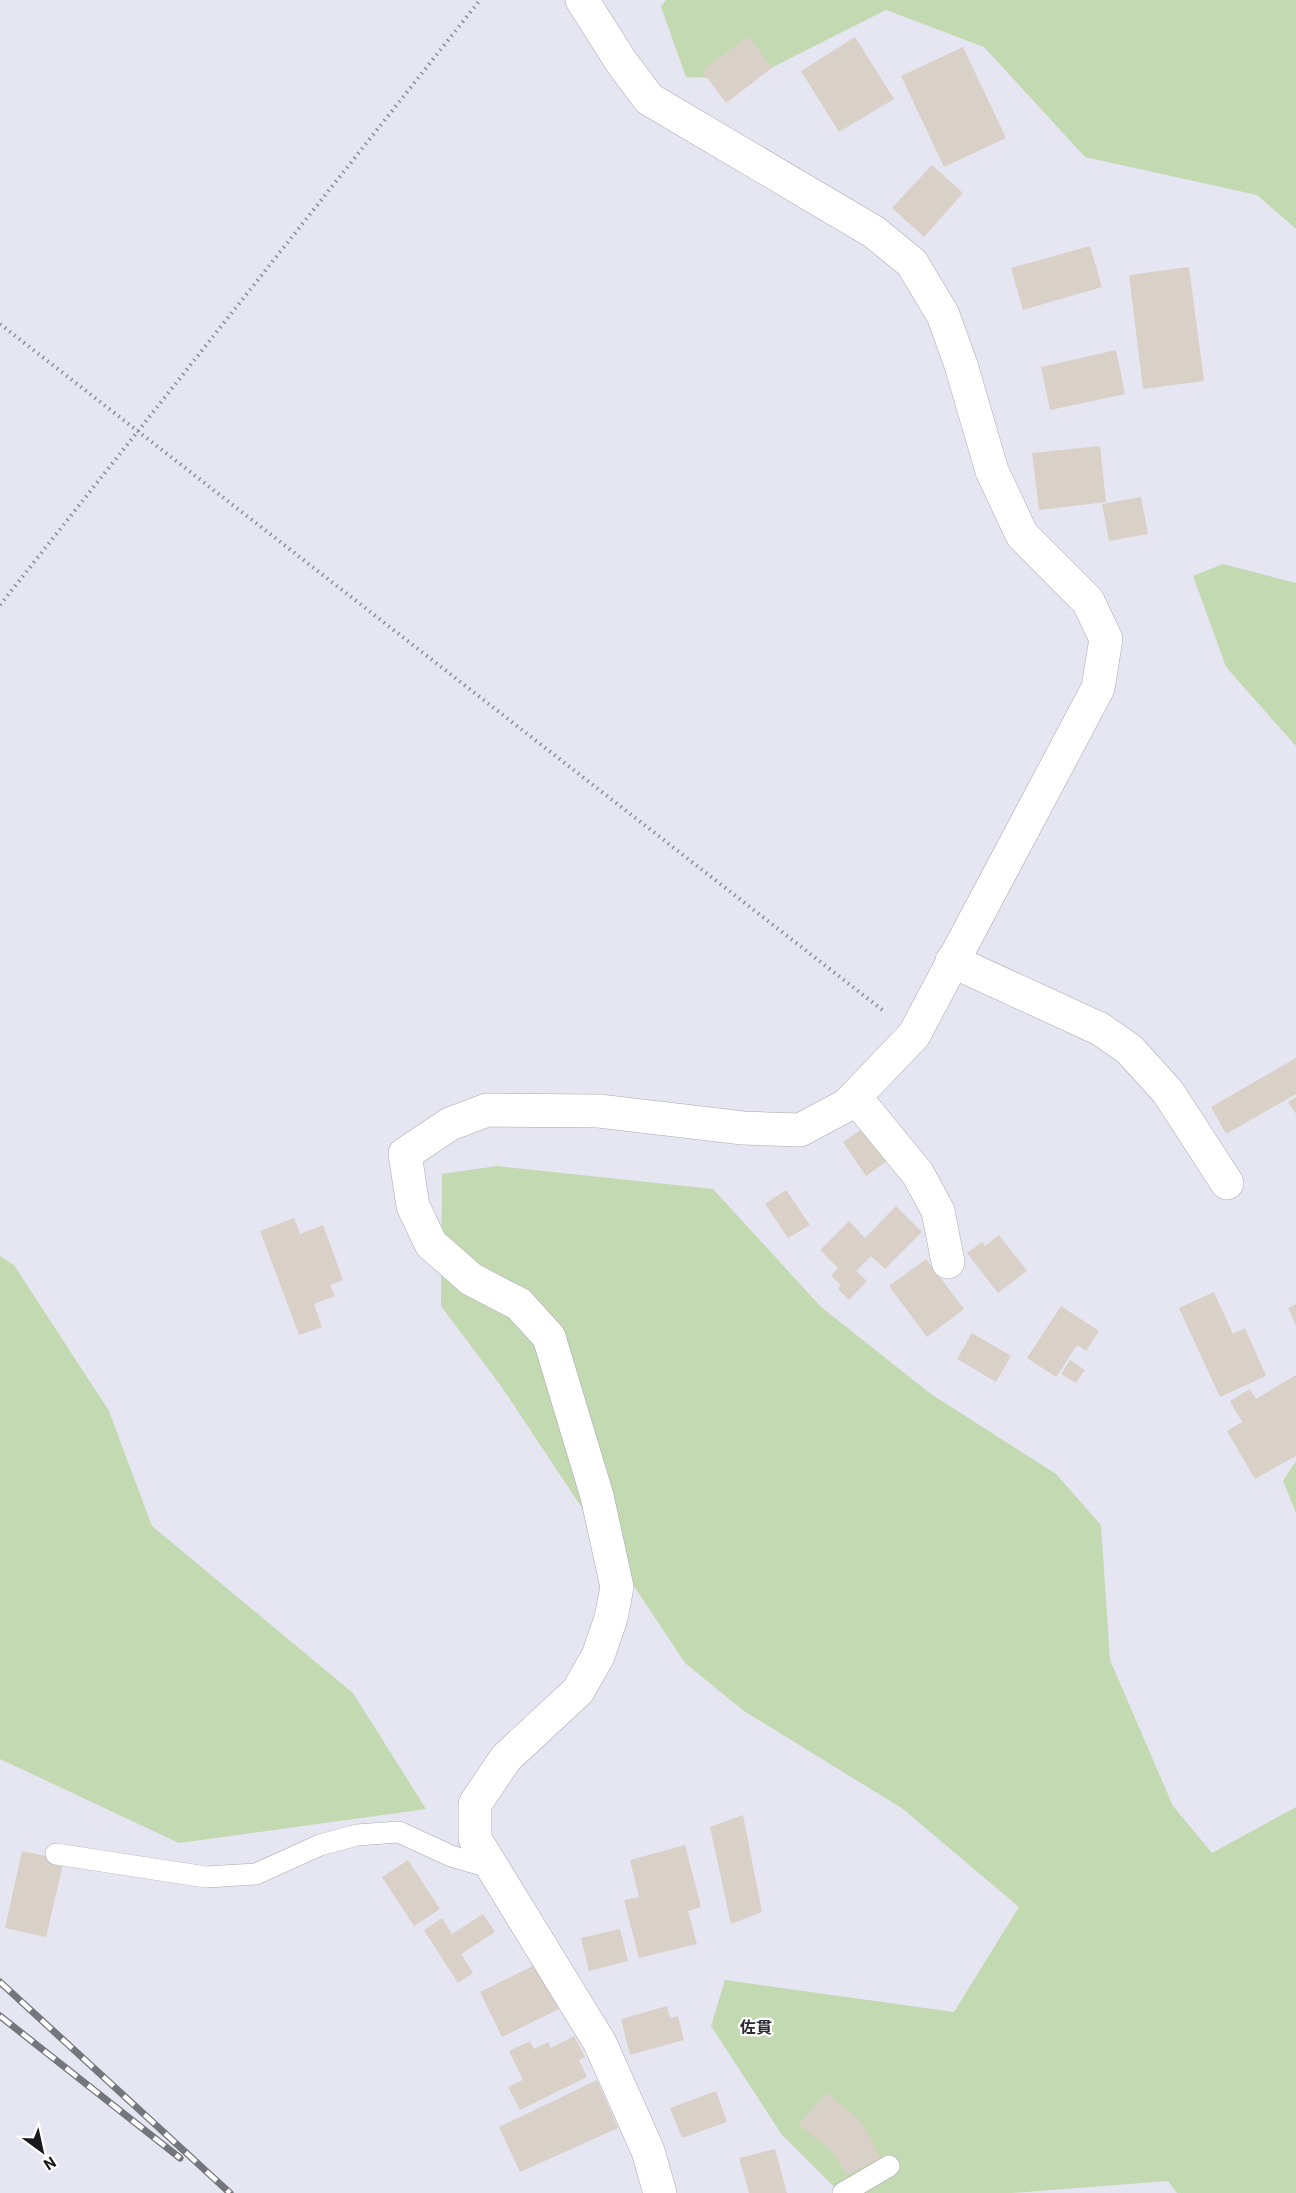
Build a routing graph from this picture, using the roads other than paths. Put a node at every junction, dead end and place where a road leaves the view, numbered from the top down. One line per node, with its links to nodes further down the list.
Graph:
1 (582, 0): 2 (street)
2 (952, 961): 3 (street); 4 (street)
3 (855, 1097): 5 (street); 7 (street)
4 (1227, 1183)
5 (948, 1262)
6 (56, 1854): 7 (lane)
7 (492, 1868): 9 (street)
8 (889, 2166): 10 (lane)
9 (660, 2193)
10 (843, 2193)

